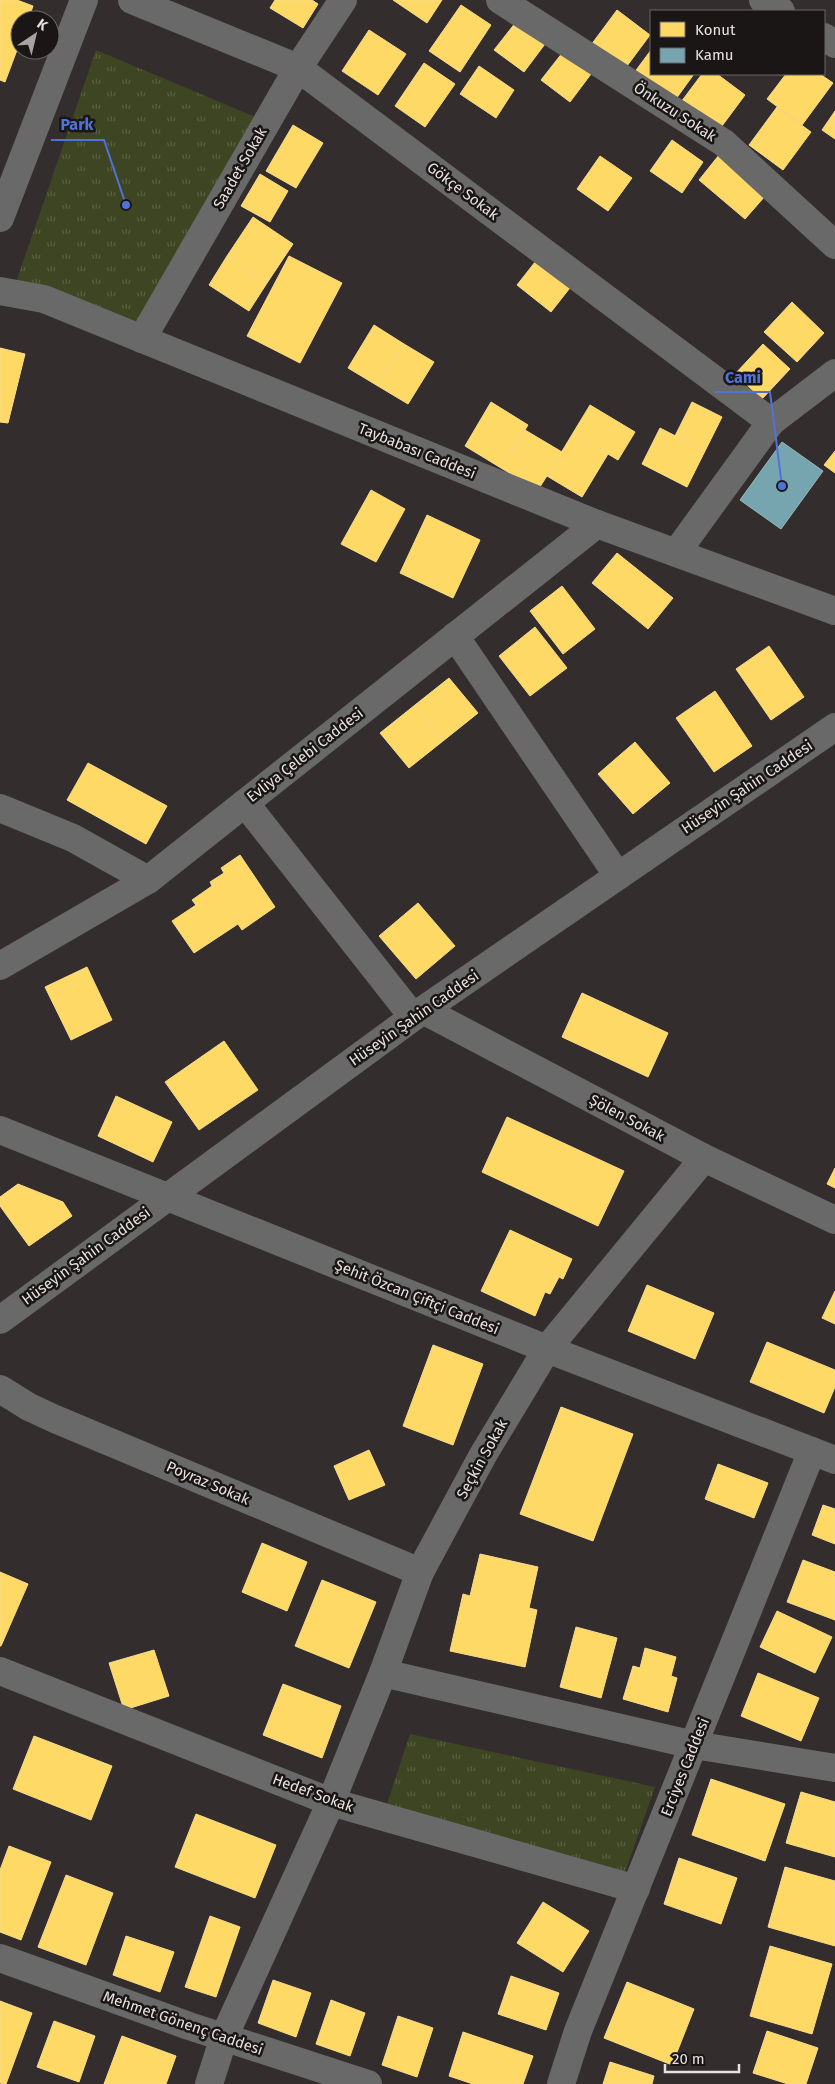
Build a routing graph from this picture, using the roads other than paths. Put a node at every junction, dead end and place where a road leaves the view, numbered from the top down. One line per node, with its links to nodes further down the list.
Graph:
1 (84, 0): 8 (street)
2 (132, 0): 7 (street, Gökçe Sokak)
3 (343, 0): 7 (street, Saadet Sokak)
4 (500, 0): 9 (street, Önkuzu Sokak)
5 (763, 0): 6 (street)
6 (779, 10)
7 (298, 68): 11 (street, Saadet Sokak); 13 (street, Gökçe Sokak)
8 (0, 218)
9 (835, 245)
10 (0, 291): 11 (street, Taybabası Caddesi)
11 (142, 339): 14 (street, Taybabası Caddesi)
12 (835, 373): 13 (street)
13 (771, 422): 15 (street)
14 (597, 524): 15 (street, Taybabası Caddesi); 17 (street, Evliya Çelebi Caddesi)
15 (676, 552): 16 (street, Taybabası Caddesi)
16 (835, 611)
17 (455, 636): 19 (street, Evliya Çelebi Caddesi); 21 (street)
18 (835, 727): 21 (street, Hüseyin Şahin Caddesi)
19 (245, 802): 22 (street, Evliya Çelebi Caddesi); 24 (street)
20 (0, 808): 22 (street)
21 (618, 876): 24 (street, Hüseyin Şahin Caddesi)
22 (148, 880): 23 (street, Evliya Çelebi Caddesi)
23 (0, 966)
24 (418, 1013): 26 (street, Şölen Sokak); 27 (street, Hüseyin Şahin Caddesi)
25 (0, 1130): 27 (street, Şehit Özcan Çiftçi Caddesi)
26 (704, 1158): 28 (street, Şölen Sokak); 30 (street, Seçkin Sokak)
27 (167, 1197): 29 (street, Hüseyin Şahin Caddesi); 30 (street, Şehit Özcan Çiftçi Caddesi)
28 (835, 1220)
29 (0, 1320)
30 (547, 1349): 32 (street, Şehit Özcan Çiftçi Caddesi); 33 (street, Seçkin Sokak)
31 (0, 1389): 33 (street, Poyraz Sokak)
32 (824, 1456): 36 (street, Erciyes Caddesi)
33 (420, 1572): 35 (street, Seçkin Sokak)
34 (0, 1671): 38 (street, Hedef Sokak)
35 (383, 1674): 36 (street); 38 (street, Seçkin Sokak)
36 (694, 1745): 37 (street); 39 (street, Erciyes Caddesi)
37 (835, 1768)
38 (331, 1802): 39 (street, Hedef Sokak); 41 (street, Seçkin Sokak)
39 (636, 1889): 44 (street, Erciyes Caddesi)
40 (0, 1958): 41 (street, Mehmet Gönenç Caddesi)
41 (224, 2037): 42 (street, Seçkin Sokak); 43 (street, Mehmet Gönenç Caddesi)
42 (209, 2084)
43 (368, 2084)
44 (561, 2084)

